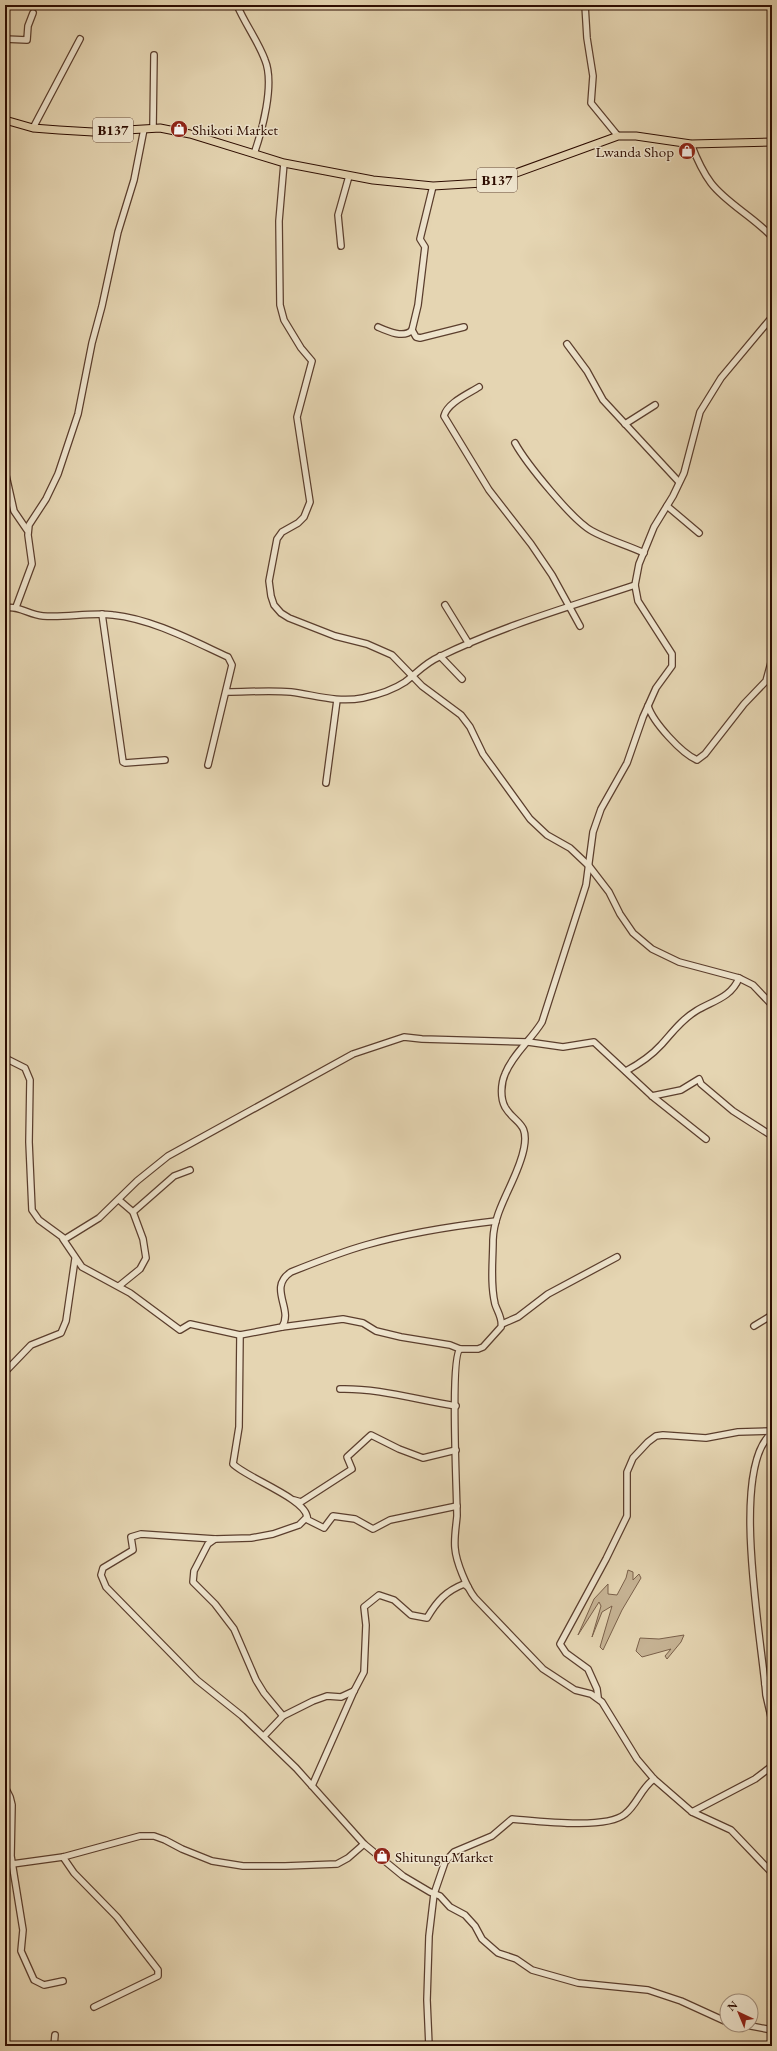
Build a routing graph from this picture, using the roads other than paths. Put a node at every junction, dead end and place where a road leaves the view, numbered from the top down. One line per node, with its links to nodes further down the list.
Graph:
1 (237, 5): 14 (street)
2 (585, 5): 11 (street)
3 (33, 13): 4 (street)
4 (5, 39)
5 (80, 39): 8 (street)
6 (154, 55): 9 (street)
7 (5, 120): 8 (main road, B137)
8 (33, 128): 10 (main road, B137)
9 (153, 128): 10 (main road, B137); 14 (main road, B137)
10 (144, 129): 32 (street)
11 (618, 136): 13 (main road, B137); 17 (main road, B137)
12 (772, 142): 13 (main road, B137)
13 (691, 144): 18 (street)
14 (254, 154): 15 (main road, B137)
15 (284, 163): 16 (main road, B137); 45 (street)
16 (349, 176): 17 (main road, B137); 19 (street)
17 (433, 186): 23 (street)
18 (772, 237)
19 (341, 246)
20 (772, 317): 30 (street)
21 (378, 327): 23 (street)
22 (464, 327): 23 (street)
23 (412, 330)
24 (567, 344): 27 (street)
25 (479, 386): 37 (street)
26 (655, 405): 27 (street)
27 (625, 424): 30 (street)
28 (515, 443): 34 (street)
29 (5, 471): 32 (street)
30 (680, 482): 31 (street)
31 (666, 506): 33 (street); 34 (street)
32 (27, 530): 38 (street)
33 (699, 533)
34 (644, 553): 35 (street)
35 (635, 584): 37 (street); 49 (street)
36 (445, 605): 42 (street)
37 (570, 605): 41 (street); 42 (street)
38 (16, 607): 39 (street); 40 (street)
39 (5, 608)
40 (102, 614): 47 (street); 50 (street)
41 (580, 626)
42 (469, 644): 43 (street)
43 (440, 656): 45 (street); 46 (street)
44 (772, 659): 49 (street)
45 (413, 675): 48 (street); 53 (street)
46 (462, 679)
47 (227, 692): 48 (street); 51 (street)
48 (337, 700): 52 (street)
49 (648, 706): 53 (street)
50 (165, 760)
51 (208, 765)
52 (326, 783)
53 (589, 866): 54 (street); 56 (street)
54 (739, 978): 55 (street); 58 (street)
55 (772, 1005)
56 (528, 1042): 58 (street); 63 (street); 65 (street)
57 (5, 1058): 66 (street)
58 (626, 1071): 59 (street)
59 (652, 1096): 60 (street); 61 (street)
60 (772, 1136)
61 (706, 1139)
62 (190, 1170): 64 (street)
63 (119, 1200): 64 (street); 66 (street)
64 (133, 1212): 69 (street)
65 (496, 1221): 71 (street); 73 (street)
66 (63, 1239): 68 (street)
67 (617, 1257): 71 (street)
68 (75, 1259): 69 (street); 76 (street)
69 (119, 1286): 74 (street)
70 (772, 1315): 72 (street)
71 (502, 1324): 75 (street)
72 (754, 1326)
73 (282, 1327): 74 (street); 75 (street)
74 (240, 1334): 81 (street)
75 (460, 1349): 78 (street)
76 (5, 1372)
77 (340, 1389): 78 (street)
78 (456, 1406): 80 (street)
79 (772, 1432): 87 (street); 89 (street)
80 (456, 1450): 81 (street); 82 (street)
81 (291, 1499): 83 (street)
82 (457, 1506): 83 (street); 85 (street)
83 (307, 1517): 84 (street)
84 (215, 1539): 90 (street); 92 (street)
85 (468, 1588): 88 (street); 89 (street)
86 (772, 1678): 87 (street)
87 (765, 1684): 91 (street)
88 (354, 1690): 90 (street); 95 (street)
89 (598, 1697): 94 (street)
90 (283, 1716): 92 (street)
91 (772, 1721)
92 (264, 1736): 95 (street)
93 (772, 1766): 97 (street)
94 (654, 1779): 97 (street); 103 (street)
95 (312, 1786): 98 (street)
96 (5, 1787): 101 (street)
97 (692, 1812): 102 (street)
98 (364, 1844): 99 (street); 103 (street)
99 (64, 1857): 101 (street); 105 (street)
100 (5, 1865): 101 (street)
101 (13, 1865): 104 (street)
102 (772, 1873)
103 (434, 1894): 106 (street); 111 (street)
104 (62, 1981)
105 (94, 2007)
106 (719, 2018)
107 (759, 2028): 108 (street)
108 (772, 2030)
109 (55, 2035): 110 (street)
110 (54, 2046)
111 (430, 2046)

